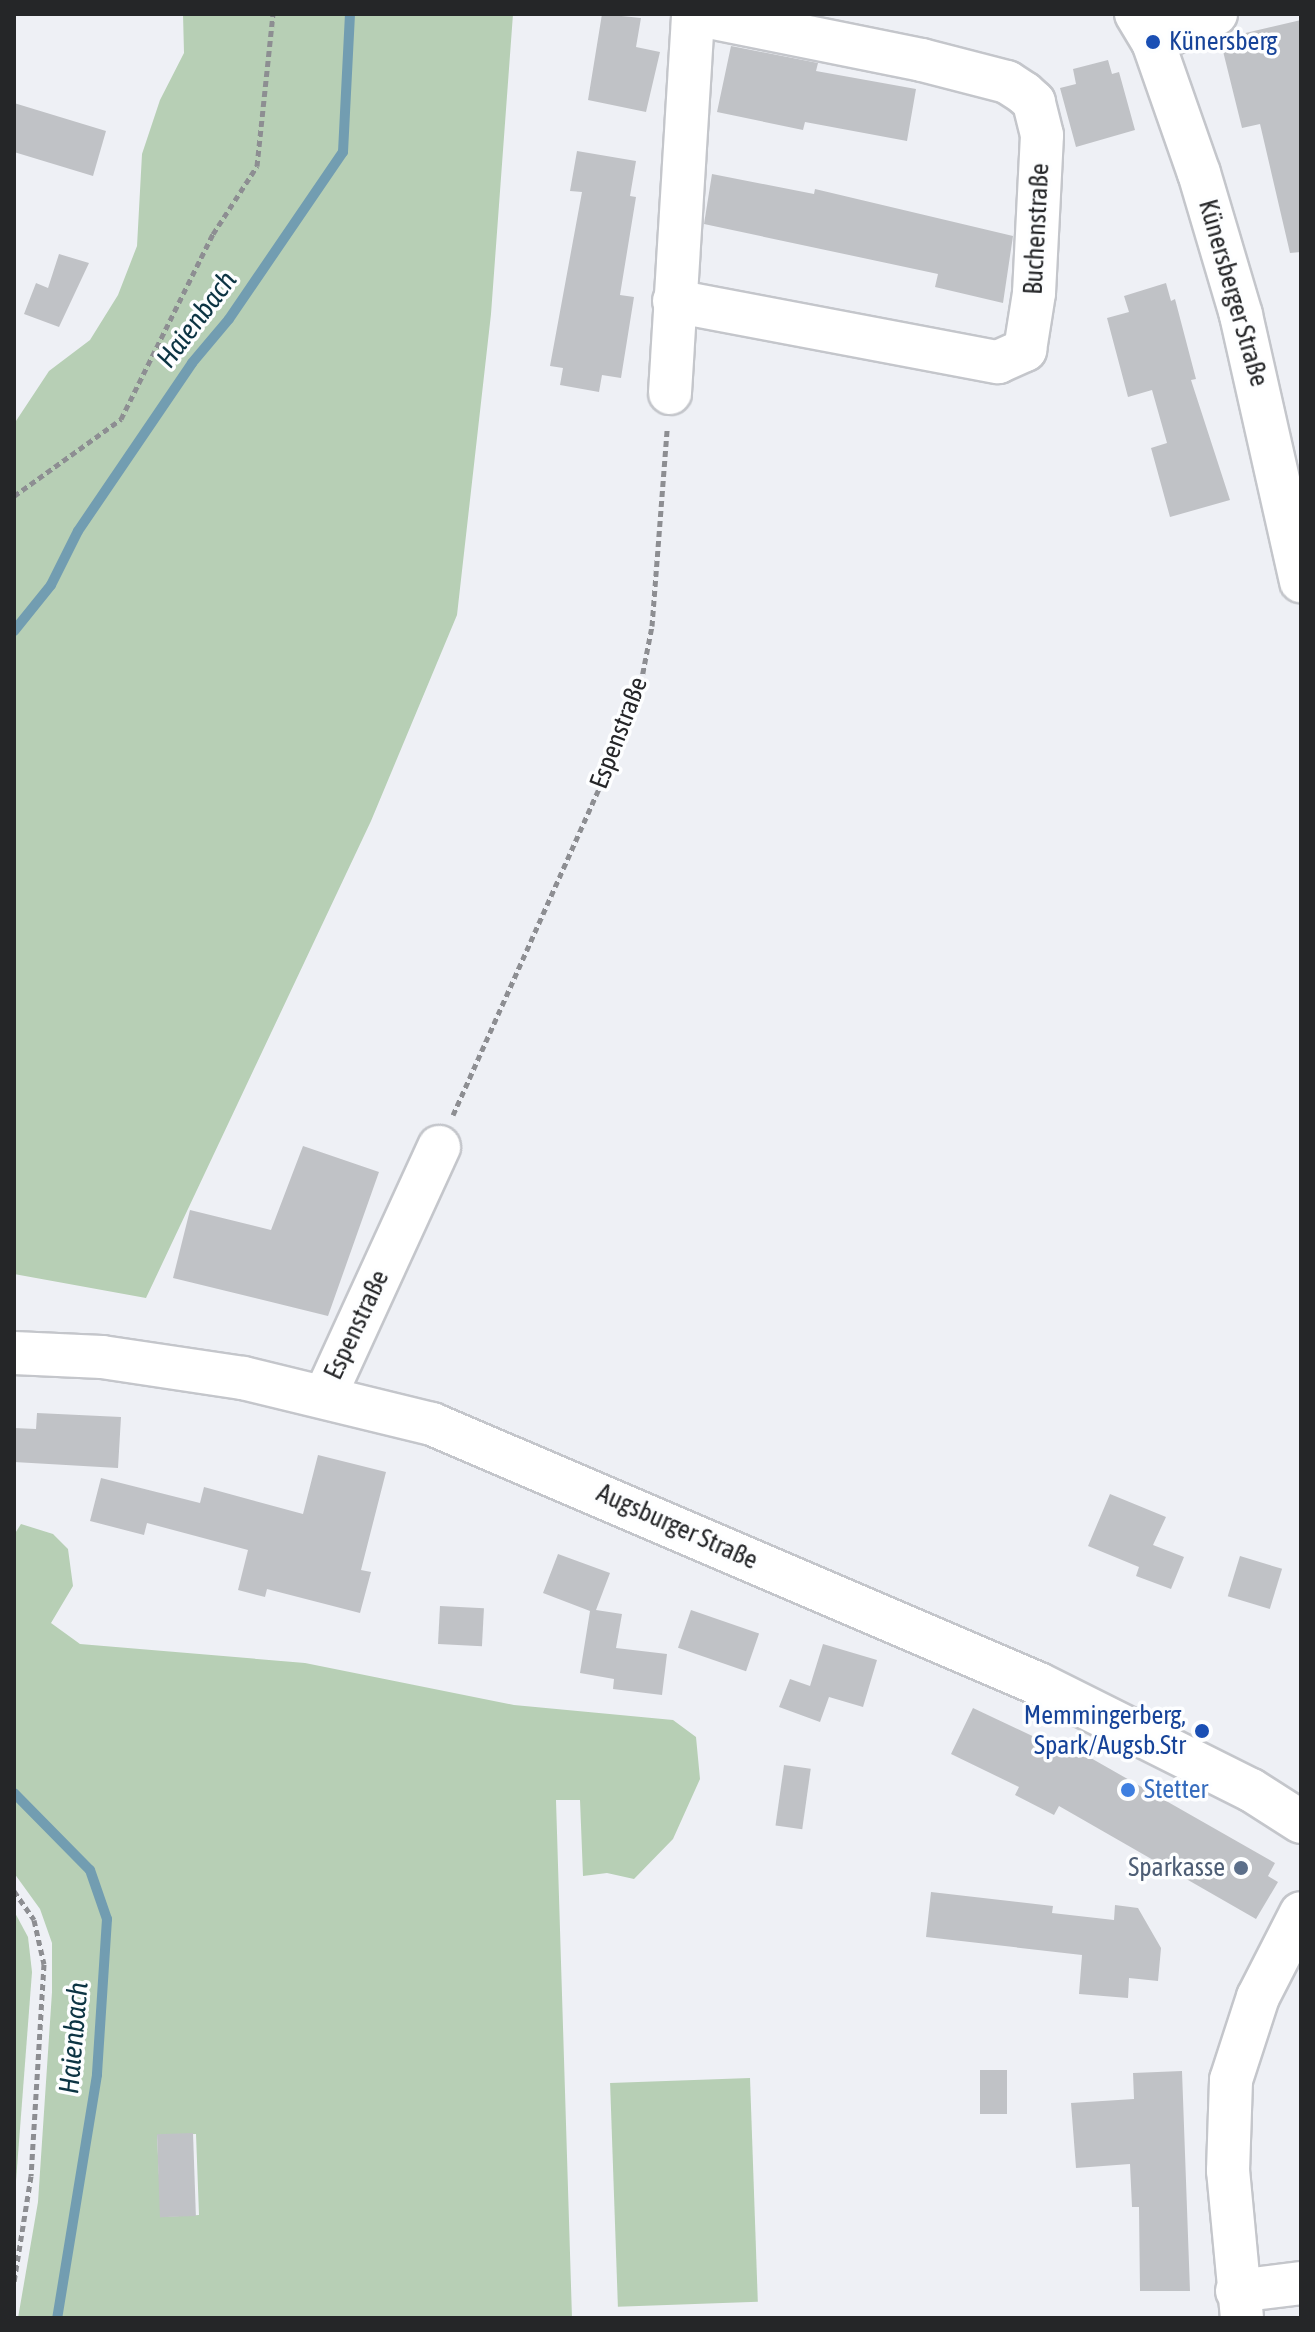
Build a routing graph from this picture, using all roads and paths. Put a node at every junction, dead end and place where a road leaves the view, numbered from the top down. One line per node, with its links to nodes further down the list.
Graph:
1 (273, 14): 7 (path)
2 (694, 14): 5 (street); 5 (street, Buchenstraße)
3 (1216, 14): 4 (street)
4 (1144, 28): 8 (street, Künersberger Straße)
5 (674, 301): 6 (street)
6 (670, 393): 9 (path, Espenstraße)
7 (14, 496)
8 (1301, 581)
9 (439, 1147): 11 (street, Espenstraße)
10 (14, 1353): 11 (street, Augsburger Straße)
11 (325, 1396): 12 (street, Augsburger Straße)
12 (1301, 1822)
13 (14, 1891): 15 (path)
14 (1301, 1913): 17 (street)
15 (14, 2282)
16 (1301, 2283): 17 (street)
17 (1239, 2304)

